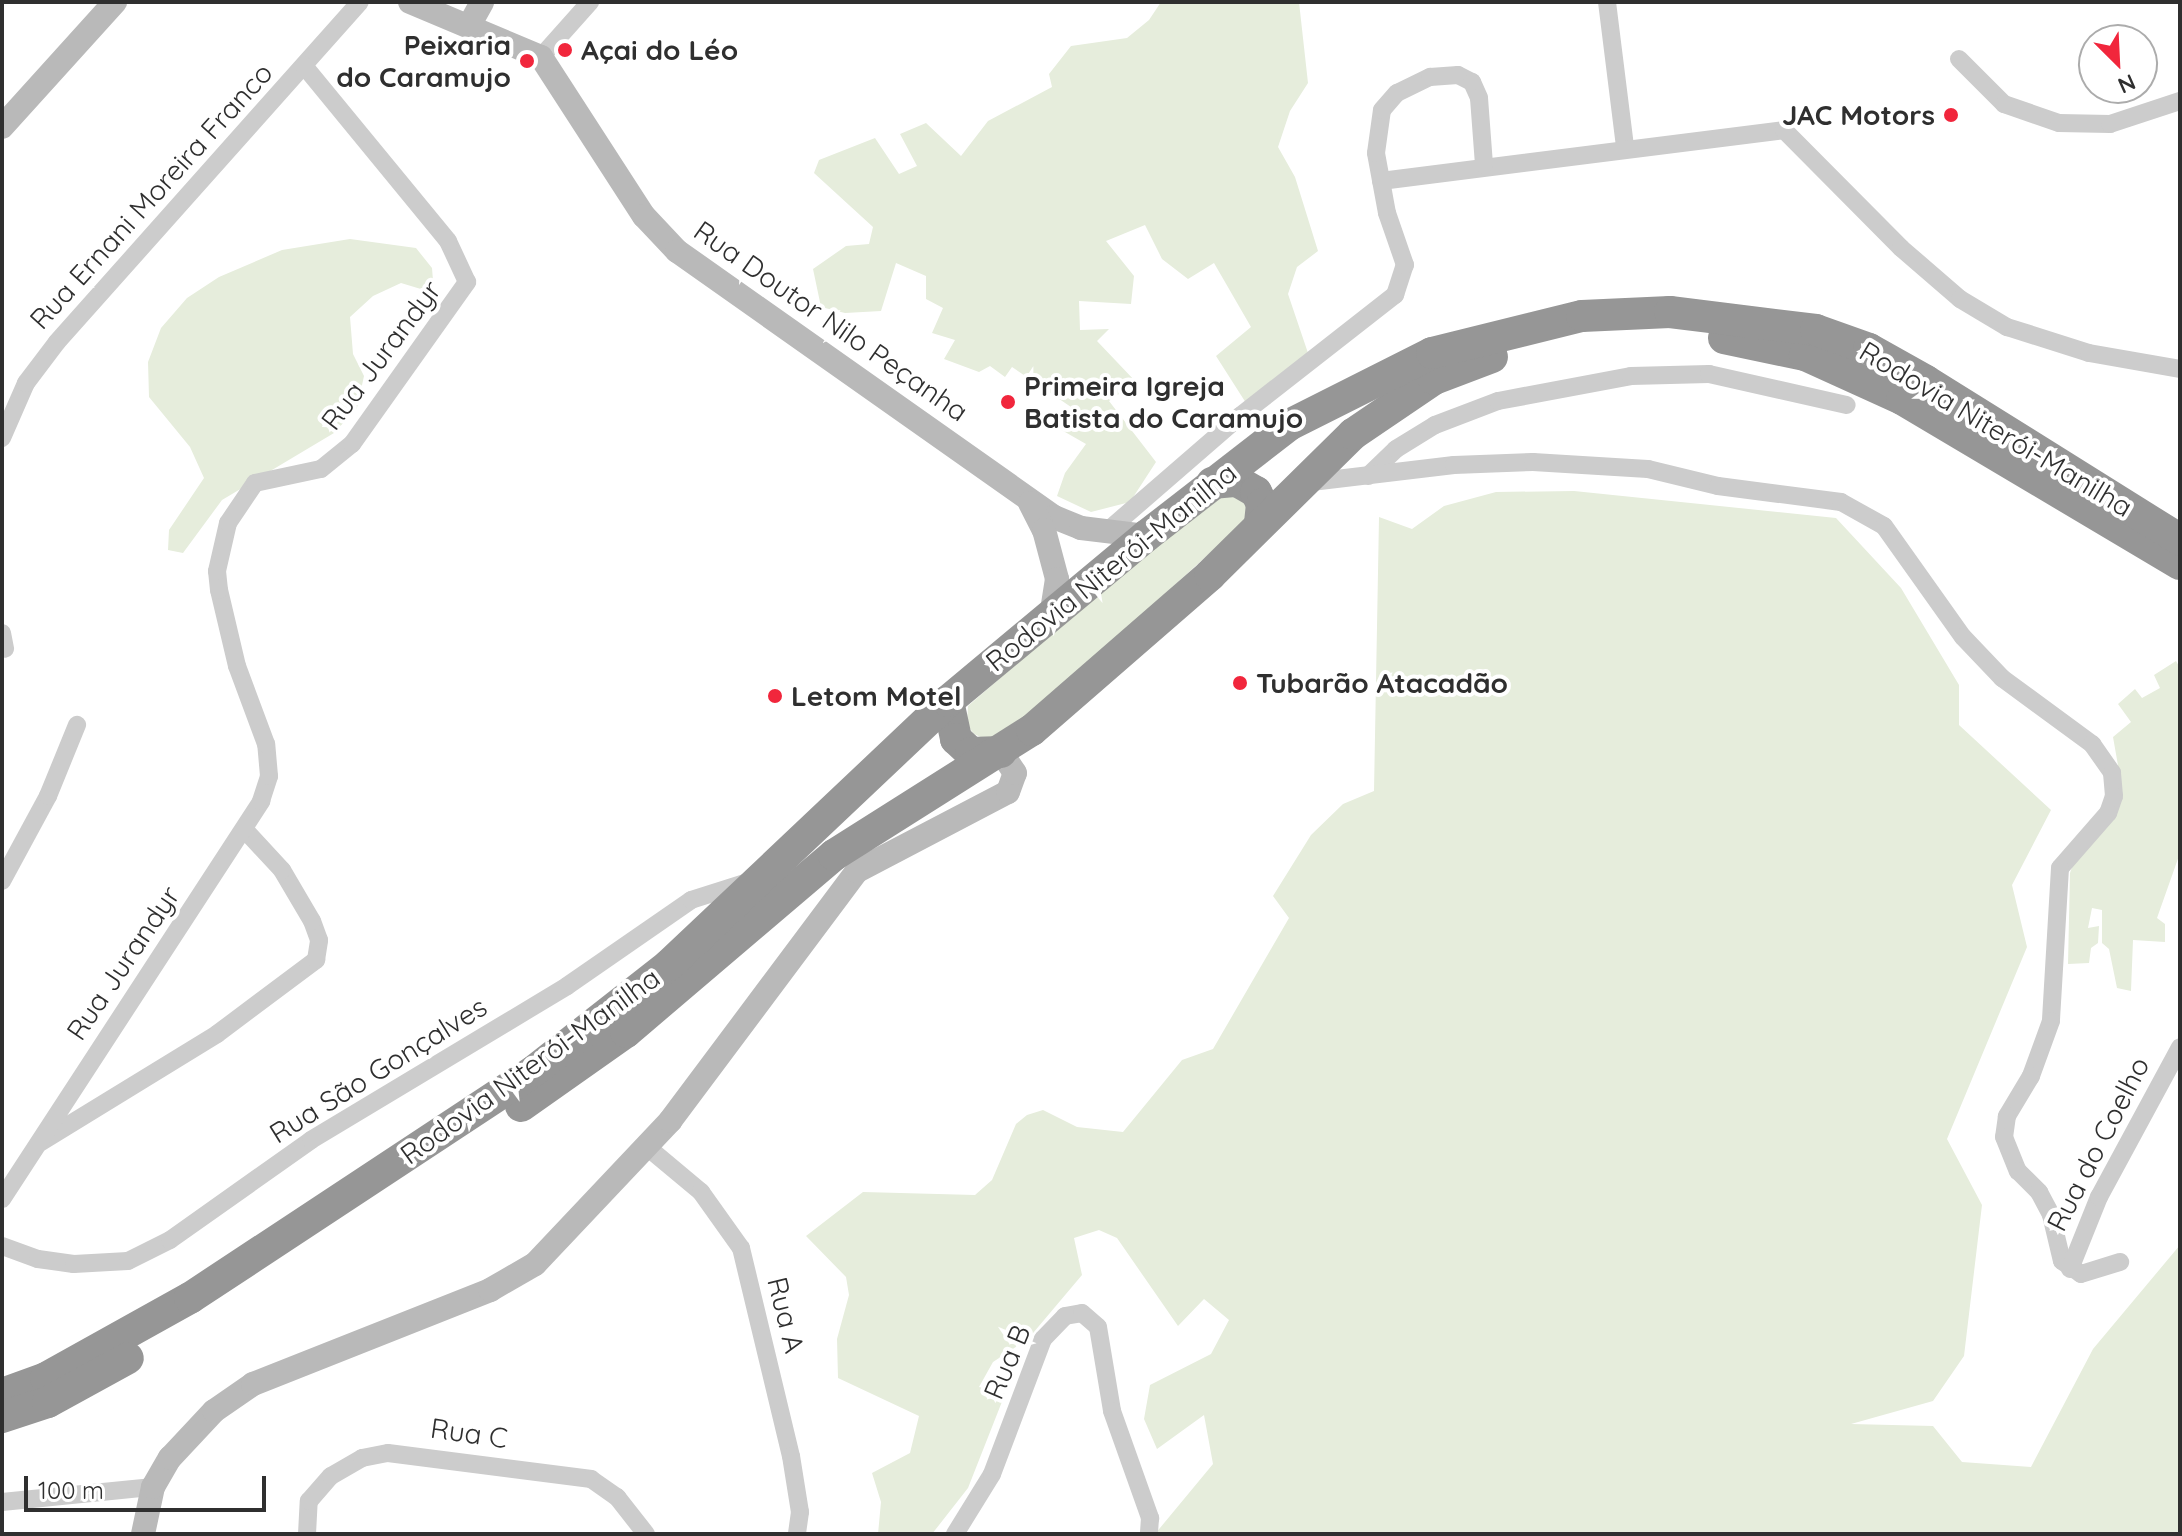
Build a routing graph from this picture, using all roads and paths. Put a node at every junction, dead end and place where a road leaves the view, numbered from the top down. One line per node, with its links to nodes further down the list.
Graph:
1 (115, 2): 12 (street)
2 (360, 2): 10 (street, Rua Ernani Moreira Franco)
3 (410, 2): 7 (street)
4 (482, 2): 7 (street)
5 (590, 2): 8 (street)
6 (1607, 2): 13 (street)
7 (470, 24): 8 (street)
8 (541, 57): 22 (street, Rua Doutor Nilo Peçanha)
9 (1959, 59): 11 (street)
10 (304, 66): 18 (street, Rua Ernani Moreira Franco); 33 (street, Rua Jurandyr)
11 (2180, 101)
12 (2, 127)
13 (1625, 147): 14 (street); 16 (street)
14 (1484, 165): 15 (street); 15 (street)
15 (1381, 181): 24 (street)
16 (2180, 369)
17 (1847, 405): 19 (street)
18 (2, 438)
19 (1368, 476): 21 (street); 43 (street)
20 (1212, 483): 23 (highway); 25 (highway, Rodovia Niterói-Manilha); 26 (highway, Rodovia Niterói-Manilha)
21 (1300, 483): 23 (highway, Rodovia Niterói-Manilha); 27 (highway, Rodovia Niterói-Manilha)
22 (1024, 494): 24 (street, Rua Doutor Nilo Peçanha); 28 (street, Rua Doutor Nilo Peçanha)
23 (1260, 523): 31 (highway, Rodovia Niterói-Manilha)
24 (1105, 533): 25 (street, Rua Doutor Nilo Peçanha)
25 (1146, 536): 28 (highway, Rodovia Niterói-Manilha)
26 (2180, 540)
27 (2180, 564)
28 (1051, 615): 29 (highway, Rodovia Niterói-Manilha)
29 (948, 701): 31 (highway); 35 (highway, Rodovia Niterói-Manilha)
30 (77, 725): 36 (street)
31 (1001, 752): 32 (highway, Rodovia Niterói-Manilha); 34 (street)
32 (897, 813): 34 (highway); 45 (highway, Rodovia Niterói-Manilha)
33 (245, 830): 38 (street, Rua Jurandyr); 38 (street)
34 (870, 860): 39 (street)
35 (765, 878): 41 (street, Rua São Gonçalves); 44 (highway, Rodovia Niterói-Manilha)
36 (2, 881)
37 (2180, 1047): 43 (street, Rua do Coelho)
38 (37, 1144): 40 (street, Rua Jurandyr)
39 (646, 1146): 46 (street); 51 (street, Rua A)
40 (2, 1199)
41 (6, 1248)
42 (2120, 1262): 43 (street)
43 (2070, 1269)
44 (2, 1394)
45 (2, 1417)
46 (153, 1487): 47 (street); 48 (street)
47 (2, 1502)
48 (143, 1534)
49 (307, 1534): 50 (street, Rua C)
50 (646, 1534)
51 (797, 1534)
52 (955, 1534): 53 (street, Rua B)
53 (1149, 1534)

